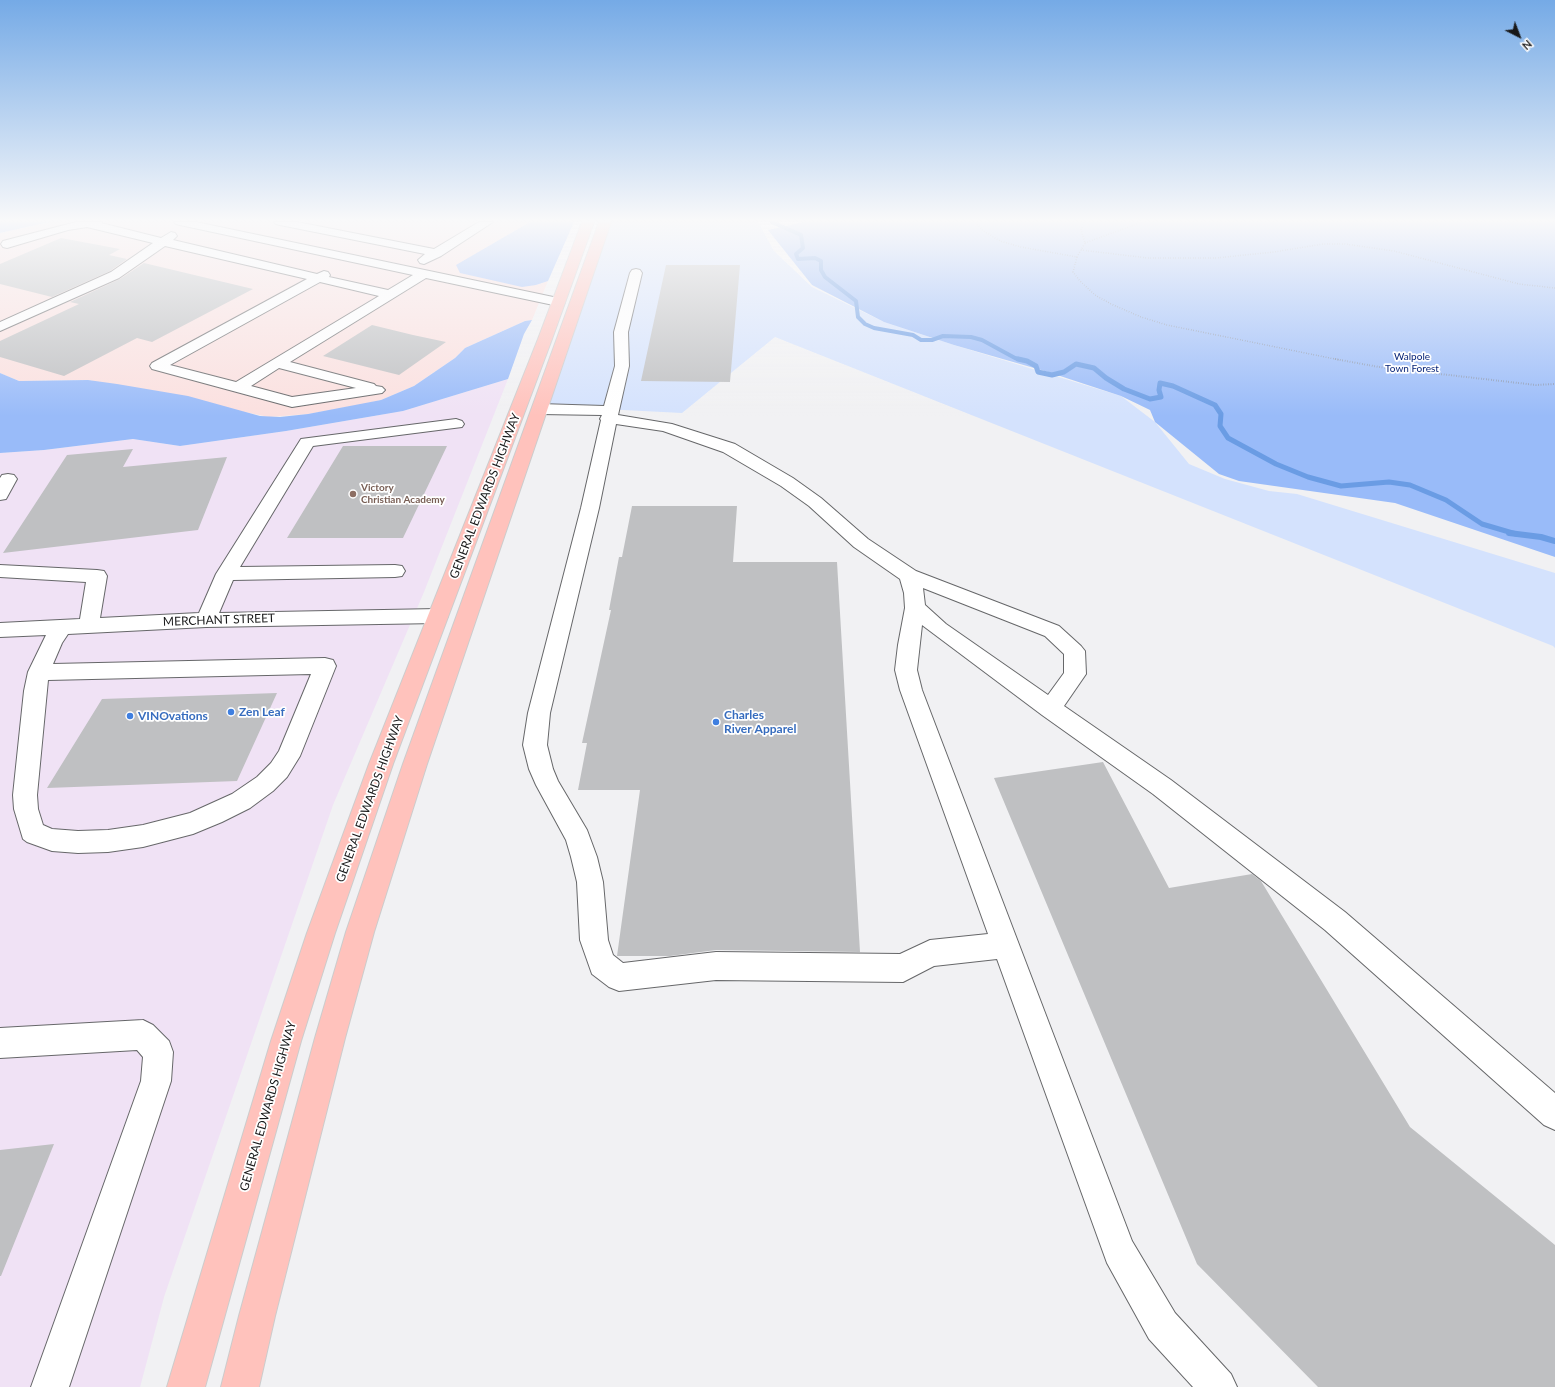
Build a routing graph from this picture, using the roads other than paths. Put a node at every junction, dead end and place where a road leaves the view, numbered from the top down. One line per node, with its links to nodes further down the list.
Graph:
1 (89, 287): 11 (street)
2 (303, 287): 13 (street)
3 (356, 287): 9 (street)
4 (404, 287): 9 (street)
5 (485, 287): 10 (street)
6 (564, 287): 10 (main road, GENERAL EDWARDS HIGHWAY)
7 (582, 287): 14 (main road, GENERAL EDWARDS HIGHWAY)
8 (633, 287): 15 (street)
9 (391, 295): 12 (street)
10 (558, 302): 24 (main road, GENERAL EDWARDS HIGHWAY)
11 (0, 327)
12 (277, 363): 13 (street); 13 (street)
13 (238, 387)
14 (540, 409): 15 (street); 36 (main road, GENERAL EDWARDS HIGHWAY)
15 (610, 415): 22 (street); 31 (street)
16 (456, 424): 21 (street)
17 (8, 479): 18 (street)
18 (0, 495)
19 (0, 570): 26 (street)
20 (395, 571): 21 (street)
21 (226, 574): 25 (street)
22 (909, 576): 23 (street); 30 (street)
23 (915, 608): 30 (street); 31 (street)
24 (438, 616): 25 (street, MERCHANT STREET); 35 (main road, GENERAL EDWARDS HIGHWAY)
25 (206, 620): 26 (street, MERCHANT STREET)
26 (89, 625): 27 (street, MERCHANT STREET)
27 (62, 626): 28 (street, MERCHANT STREET); 29 (street)
28 (0, 630)
29 (39, 672): 29 (street)
30 (1050, 709): 33 (street)
31 (1006, 945): 37 (street)
32 (0, 1043): 34 (street)
33 (1555, 1114)
34 (50, 1387)
35 (186, 1387)
36 (240, 1387)
37 (1218, 1387)

